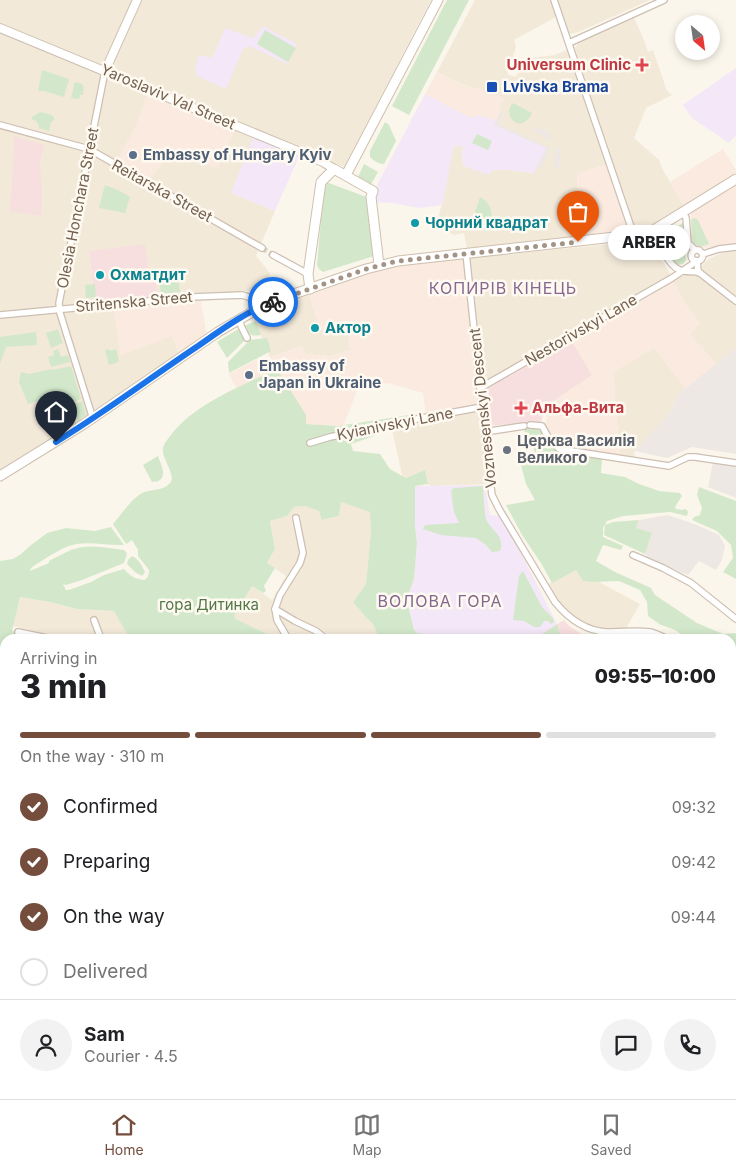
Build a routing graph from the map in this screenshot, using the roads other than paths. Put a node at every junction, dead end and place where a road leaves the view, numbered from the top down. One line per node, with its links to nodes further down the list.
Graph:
1 (137, 0): 7 (street, Olesia Honchara Street)
2 (438, 0): 11 (main road)
3 (554, 0): 6 (street)
4 (664, 0): 6 (street)
5 (0, 28): 7 (street, Yaroslaviv Val Street)
6 (569, 43): 15 (street)
7 (105, 71): 9 (street, Olesia Honchara Street); 10 (street, Yaroslaviv Val Street)
8 (0, 125): 9 (street, Reitarska Street)
9 (89, 149): 17 (street, Reitarska Street); 30 (street, Olesia Honchara Street)
10 (334, 169): 11 (main road); 25 (main road)
11 (346, 175): 23 (main road)
12 (736, 179): 13 (main road)
13 (683, 212): 14 (main road); 18 (street)
14 (652, 231): 15 (main road); 24 (street)
15 (634, 236): 19 (main road)
16 (736, 246): 20 (street)
17 (262, 248)
18 (695, 250): 20 (street); 22 (street)
19 (466, 253): 23 (main road); 34 (street, Voznesenskyi Descent)
20 (703, 254): 22 (street)
21 (273, 255): 25 (street)
22 (697, 262): 24 (street, Nestorivskyi Lane); 26 (street)
23 (379, 265): 27 (main road)
24 (683, 272): 26 (street); 34 (street, Nestorivskyi Lane)
25 (308, 274): 27 (main road)
26 (700, 274): 28 (street)
27 (310, 289): 29 (main road)
28 (736, 301)
29 (268, 304): 30 (street, Stritenska Street); 32 (main road)
30 (59, 308): 31 (street, Stritenska Street); 36 (street, Olesia Honchara Street)
31 (0, 315)
32 (240, 319): 33 (street); 36 (main road)
33 (248, 338)
34 (480, 388): 35 (street, Voznesenskyi Descent)
35 (482, 407): 37 (street, Voznesenskyi Descent); 38 (street, Kyianivskyi Lane)
36 (92, 419): 40 (main road)
37 (484, 432): 39 (street); 51 (street, Voznesenskyi Descent)
38 (310, 443)
39 (736, 463)
40 (0, 476)
41 (296, 518): 43 (street)
42 (633, 555): 44 (street)
43 (275, 609): 49 (street); 50 (street)
44 (736, 619)
45 (94, 620): 48 (street)
46 (18, 632): 47 (street)
47 (28, 634)
48 (99, 634)
49 (285, 634)
50 (320, 634)
51 (655, 634)

